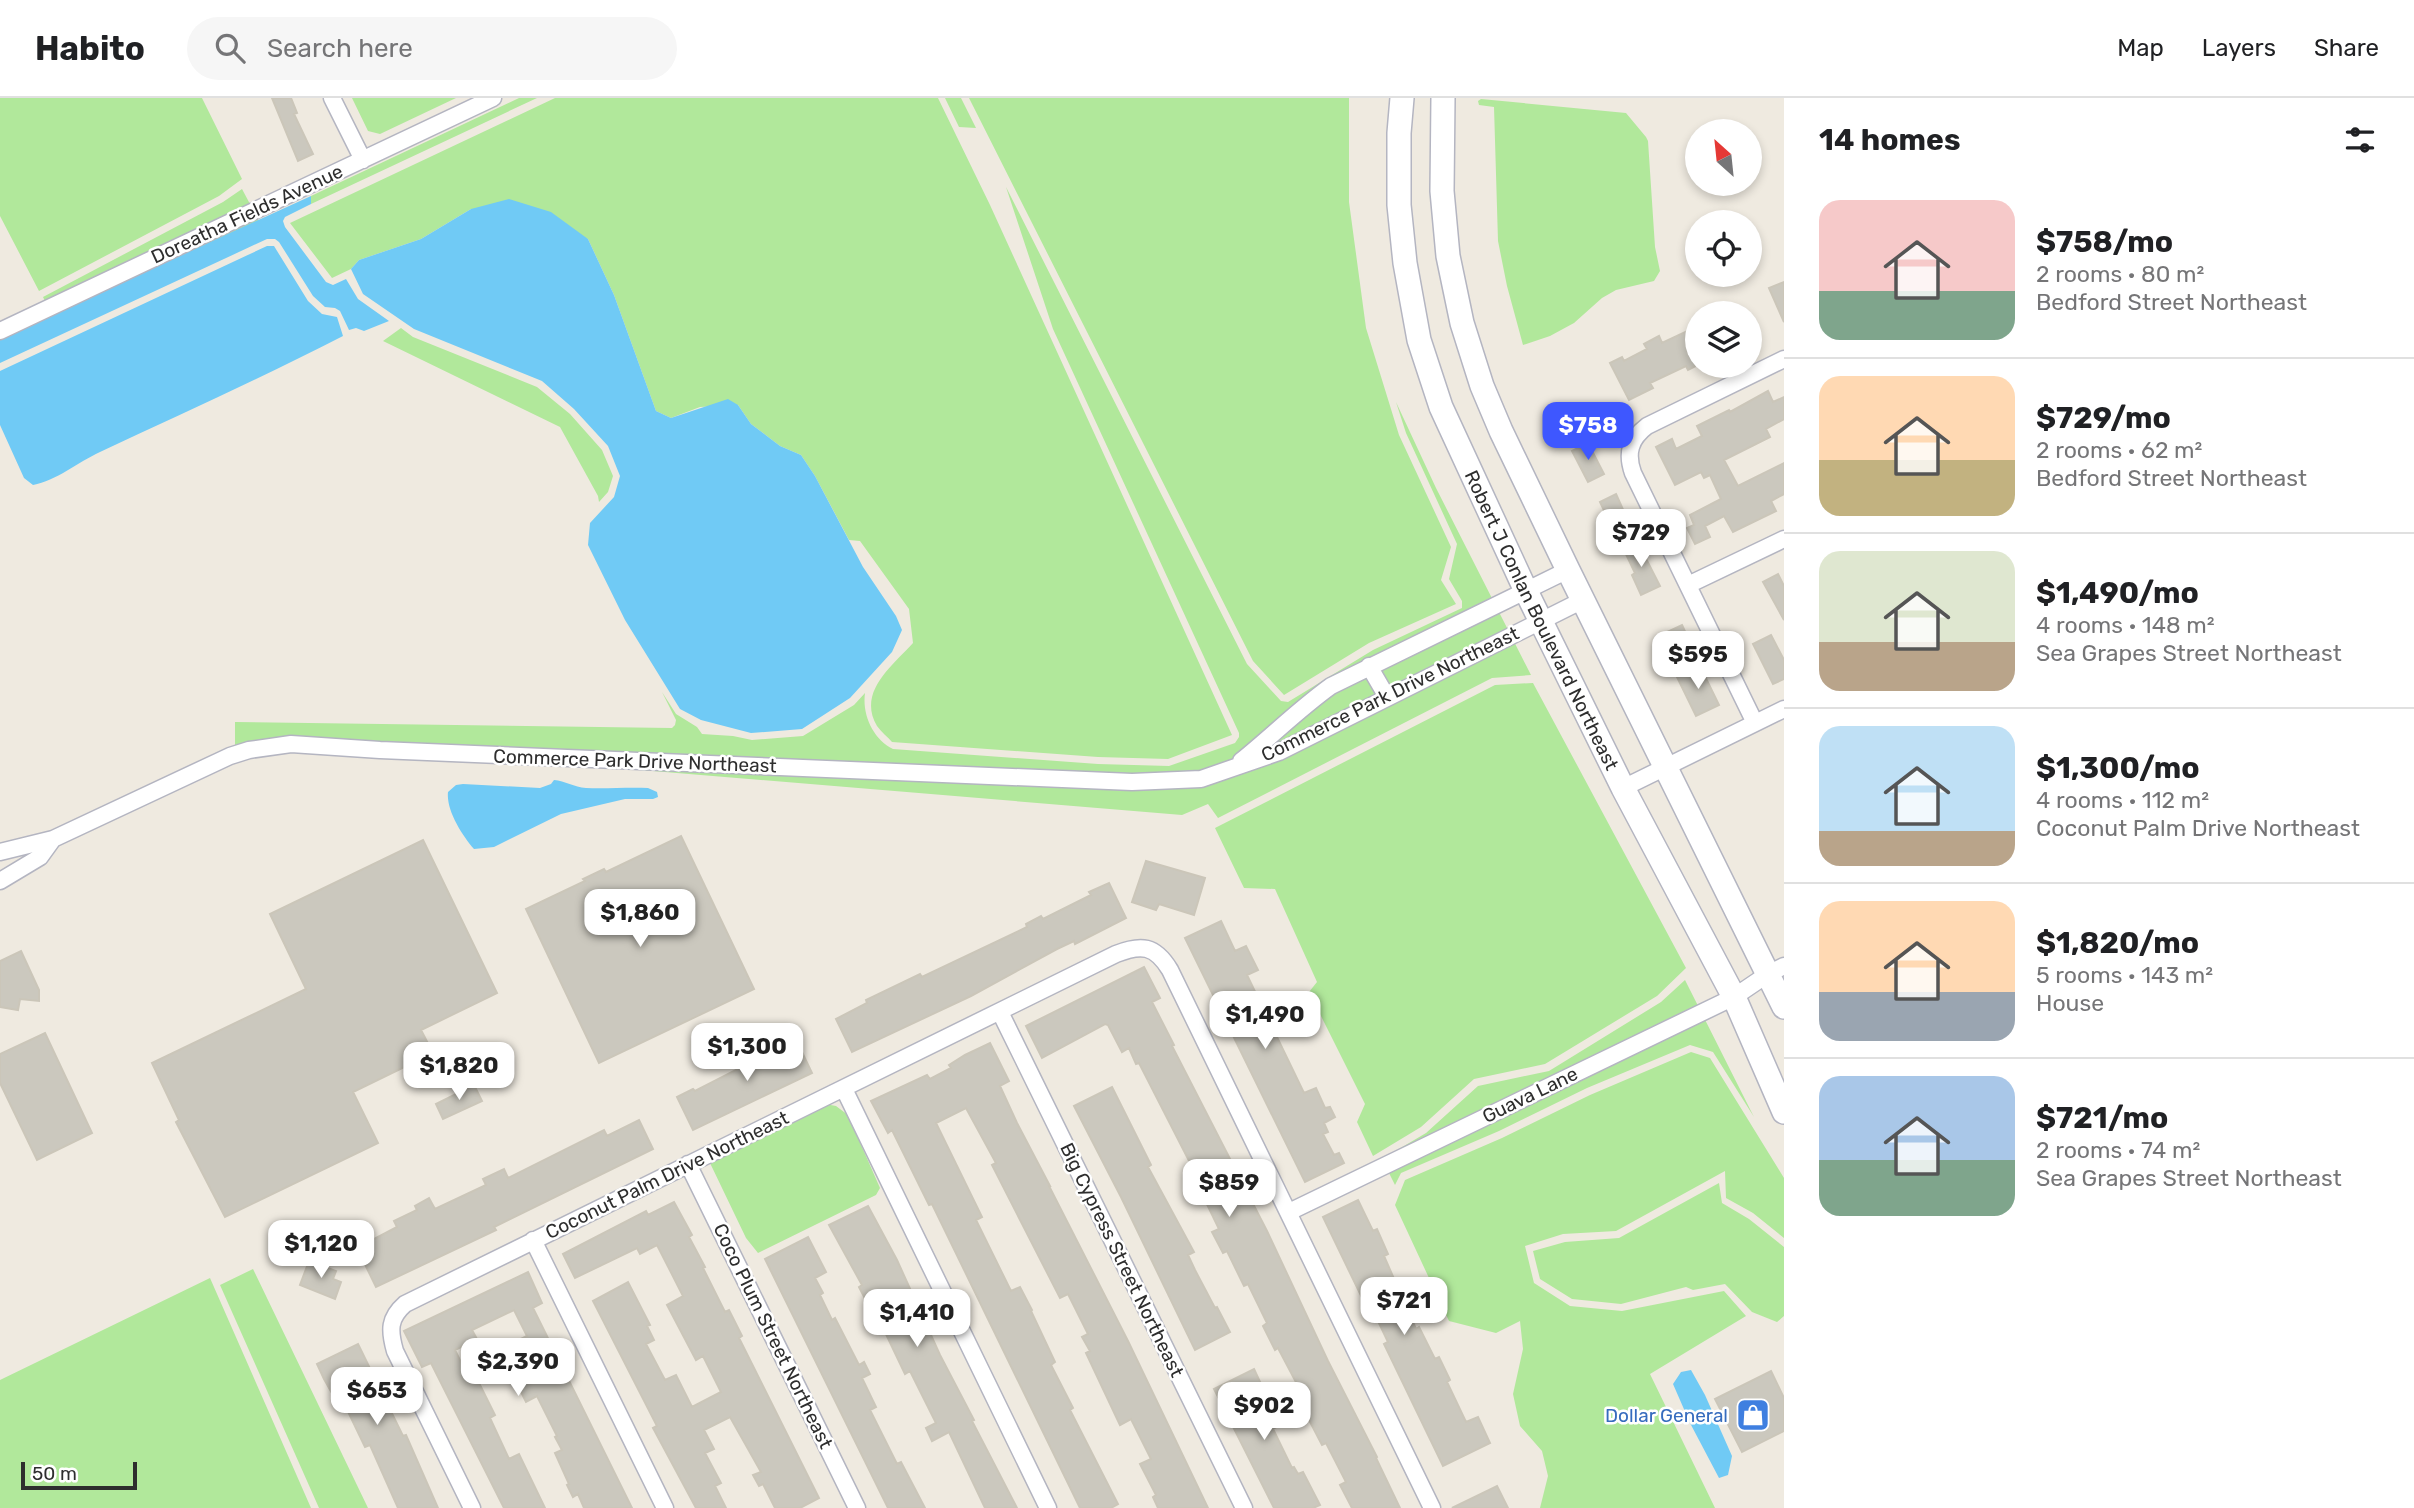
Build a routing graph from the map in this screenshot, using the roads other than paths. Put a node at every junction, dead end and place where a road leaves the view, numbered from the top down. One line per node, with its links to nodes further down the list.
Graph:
1 (332, 98): 5 (street)
2 (493, 98): 5 (street, Doreatha Fields Avenue)
3 (1402, 98): 11 (main road, Robert J Conlan Boulevard Northeast)
4 (1443, 98): 9 (main road)
5 (363, 159): 6 (street, Doreatha Fields Avenue)
6 (0, 331)
7 (1784, 359): 10 (street)
8 (1784, 539): 10 (street)
9 (1568, 570): 11 (street, Commerce Park Drive Northeast); 12 (main road)
10 (1688, 585): 17 (street)
11 (1526, 591): 13 (main road, Robert J Conlan Boulevard Northeast); 14 (street, Commerce Park Drive Northeast)
12 (1583, 600): 13 (street, Commerce Park Drive Northeast); 19 (main road)
13 (1541, 621): 15 (street, Commerce Park Drive Northeast); 20 (main road, Robert J Conlan Boulevard Northeast)
14 (1369, 666): 15 (street); 18 (street, Commerce Park Drive Northeast)
15 (1387, 697): 18 (street, Commerce Park Drive Northeast)
16 (1784, 709): 17 (street)
17 (1755, 723): 19 (street)
18 (1234, 767): 21 (street, Commerce Park Drive Northeast)
19 (1665, 768): 20 (street); 24 (main road)
20 (1623, 788): 25 (main road, Robert J Conlan Boulevard Northeast)
21 (53, 839): 22 (street, Commerce Park Drive Northeast); 23 (street, Commerce Park Drive Northeast)
22 (0, 852)
23 (2, 880)
24 (1776, 970): 25 (street, Guava Lane); 26 (main road)
25 (1734, 997): 29 (main road, Robert J Conlan Boulevard Northeast); 31 (street, Guava Lane)
26 (1784, 1007)
27 (1000, 1012): 28 (street, Coconut Palm Drive Northeast); 31 (street, Coconut Palm Drive Northeast); 37 (street, Big Cypress Street Northeast)
28 (844, 1088): 30 (street, Coconut Palm Drive Northeast); 36 (street)
29 (1784, 1112)
30 (688, 1164): 32 (street, Coconut Palm Drive Northeast); 35 (street, Coco Plum Street Northeast)
31 (1289, 1212): 38 (street)
32 (533, 1240): 33 (street, Coconut Palm Drive Northeast); 34 (street)
33 (471, 1508)
34 (666, 1508)
35 (857, 1508)
36 (1048, 1508)
37 (1244, 1508)
38 (1432, 1508)

